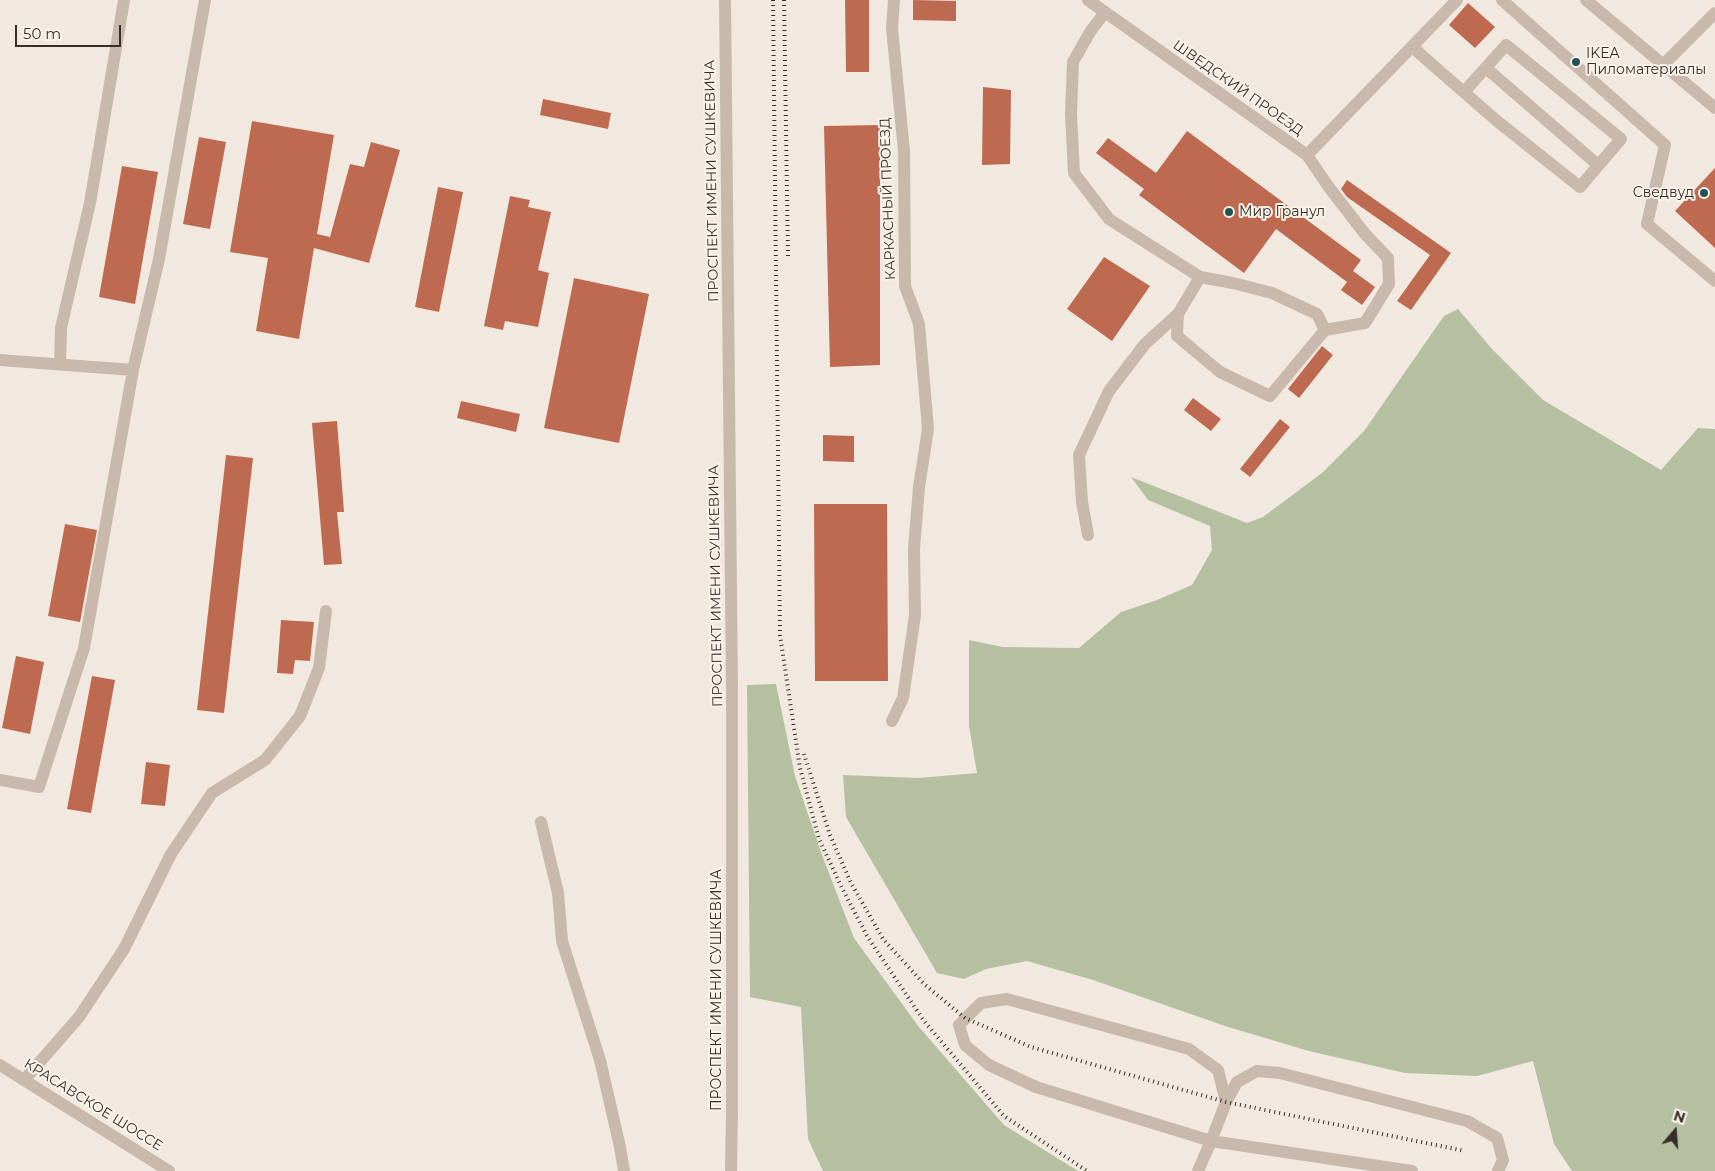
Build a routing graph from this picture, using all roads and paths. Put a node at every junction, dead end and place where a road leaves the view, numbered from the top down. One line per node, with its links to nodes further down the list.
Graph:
1 (124, 0): 23 (street)
2 (205, 0): 24 (street)
3 (725, 0): 36 (street, ПРОСПЕКТ ИМЕНИ СУШКЕВИЧА)
4 (894, 0): 27 (street, КАРКАСНЫЙ ПРОЕЗД)
5 (1088, 0): 9 (street, ШВЕДСКИЙ ПРОЕЗД)
6 (1457, 0): 11 (street, ШВЕДСКИЙ ПРОЕЗД)
7 (1502, 0): 19 (street)
8 (1586, 0): 12 (street)
9 (1105, 12): 16 (street, ШВЕДСКИЙ ПРОЕЗД); 18 (street)
10 (1715, 13): 12 (street)
11 (1413, 46): 14 (street); 16 (street, ШВЕДСКИЙ ПРОЕЗД)
12 (1664, 64): 15 (street)
13 (1486, 68): 14 (street); 17 (street); 17 (street)
14 (1464, 92): 17 (street)
15 (1715, 108)
16 (1307, 155): 21 (street)
17 (1598, 165)
18 (1200, 278): 20 (street); 21 (street)
19 (1715, 281)
20 (1178, 314): 21 (street); 25 (street)
21 (1325, 330)
22 (0, 360): 23 (street)
23 (60, 364): 24 (street)
24 (133, 370): 28 (street)
25 (1088, 534)
26 (326, 611): 31 (street)
27 (892, 721)
28 (0, 780)
29 (541, 822): 35 (street)
30 (0, 1065): 31 (street, КРАСАВСКОЕ ШОССЕ)
31 (25, 1079): 34 (street, КРАСАВСКОЕ ШОССЕ)
32 (1226, 1102): 33 (street); 33 (street); 39 (street)
33 (1211, 1141): 37 (street); 38 (street)
34 (169, 1171)
35 (624, 1171)
36 (731, 1171)
37 (1198, 1171)
38 (1412, 1171)
39 (1498, 1171)

